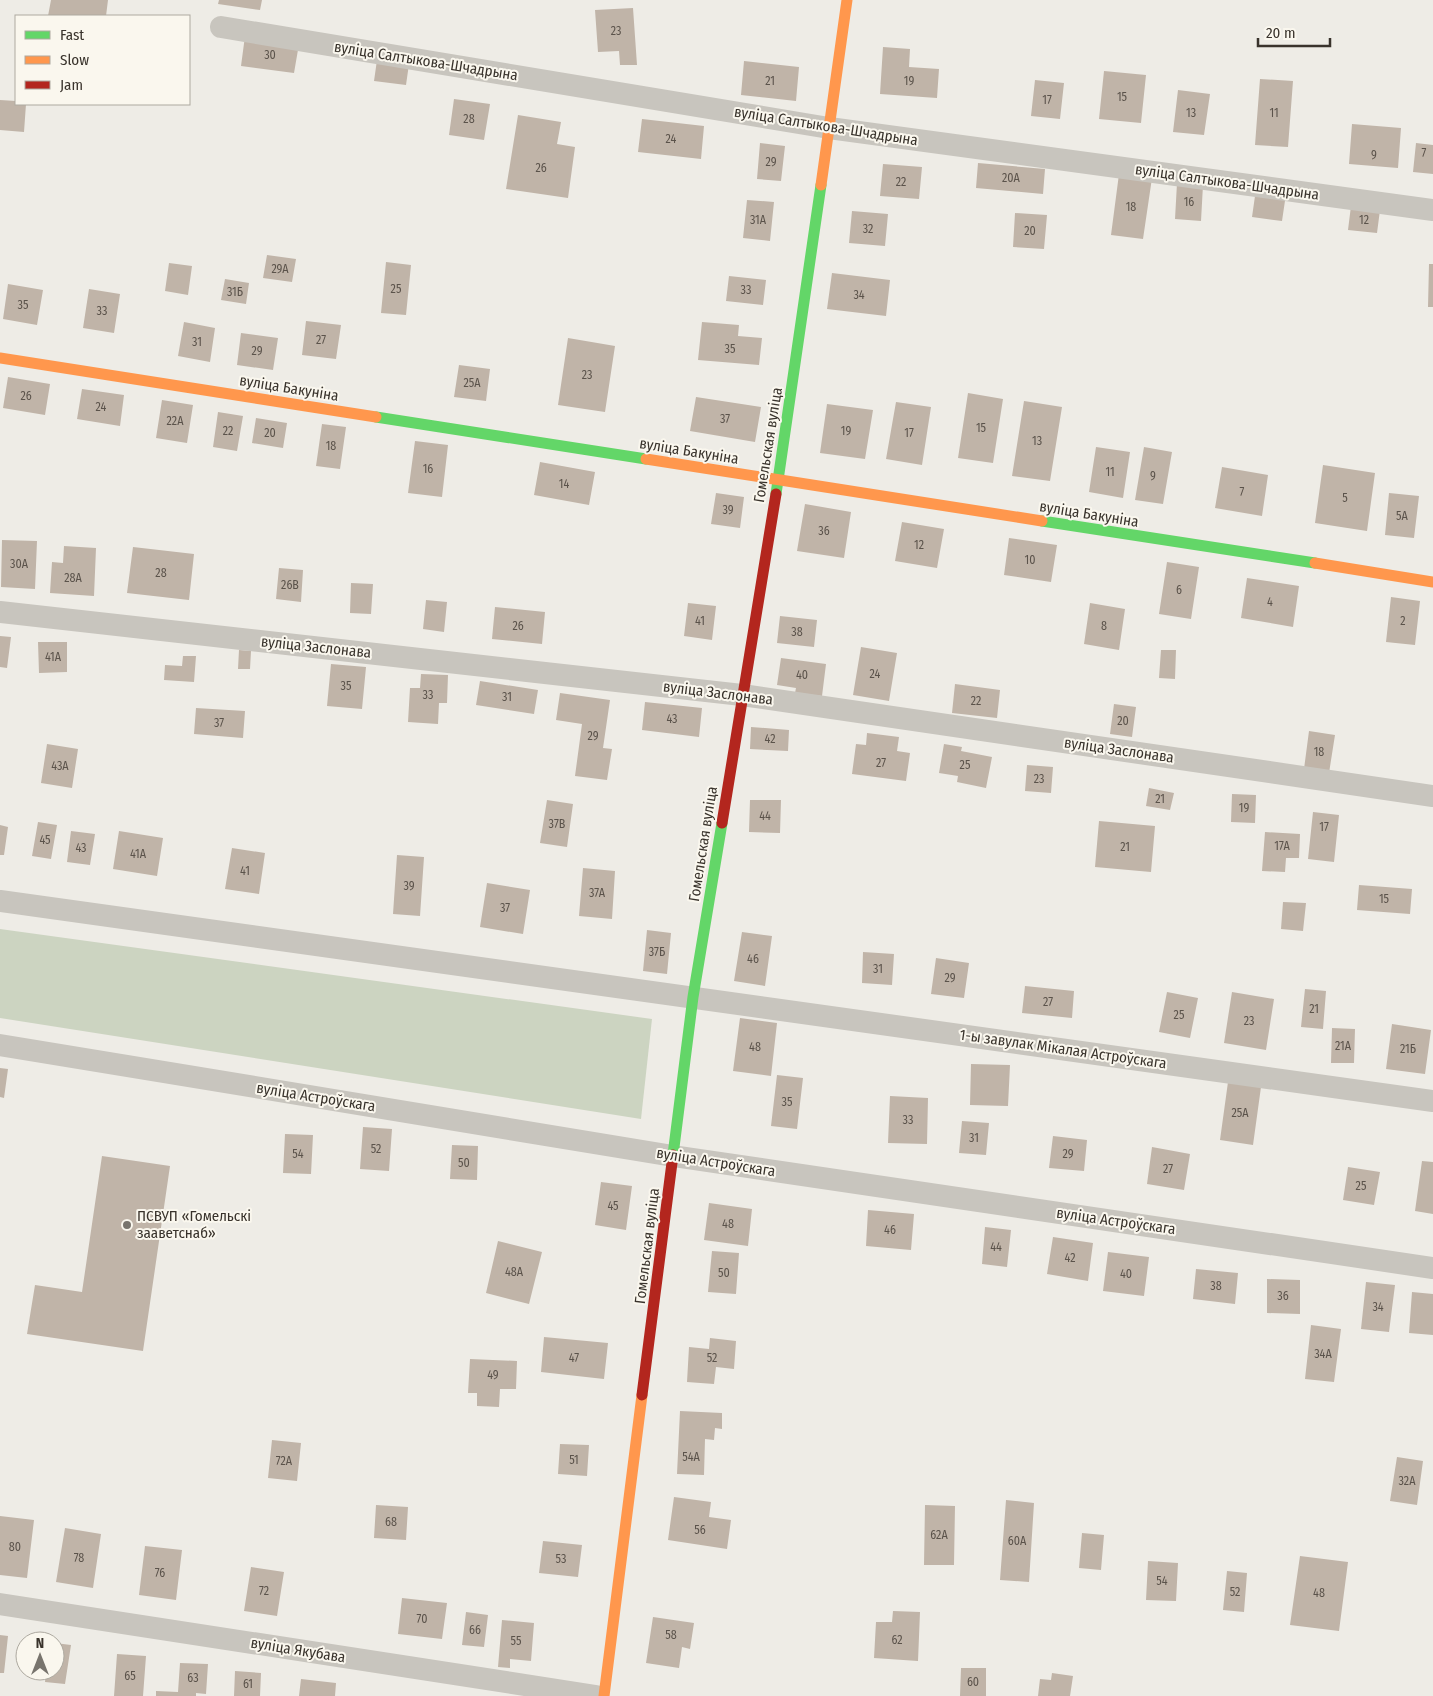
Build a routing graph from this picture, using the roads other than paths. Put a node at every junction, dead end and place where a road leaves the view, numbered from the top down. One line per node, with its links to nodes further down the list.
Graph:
1 (847, 0): 3 (street, Гомельская вуліца)
2 (221, 27): 3 (street, вуліца Салтыкова-Шчадрына)
3 (829, 128): 4 (street, вуліца Салтыкова-Шчадрына); 6 (street, Гомельская вуліца)
4 (1433, 210)
5 (0, 358): 6 (street, вуліца Бакуніна)
6 (778, 481): 7 (street, вуліца Бакуніна); 9 (street, Гомельская вуліца)
7 (1433, 582)
8 (0, 612): 9 (street, вуліца Заслонава)
9 (742, 695): 10 (street, вуліца Заслонава); 12 (street, Гомельская вуліца)
10 (1433, 796)
11 (0, 901): 12 (street)
12 (693, 997): 14 (street, 1-ы завулак Мікалая Астроўскага); 15 (street, Гомельская вуліца)
13 (0, 1046): 15 (street, вуліца Астроўскага)
14 (1433, 1101)
15 (673, 1156): 16 (street, вуліца Астроўскага); 19 (street, Гомельская вуліца)
16 (1433, 1268)
17 (0, 1604): 18 (street, вуліца Якубава)
18 (596, 1696)
19 (604, 1696)

